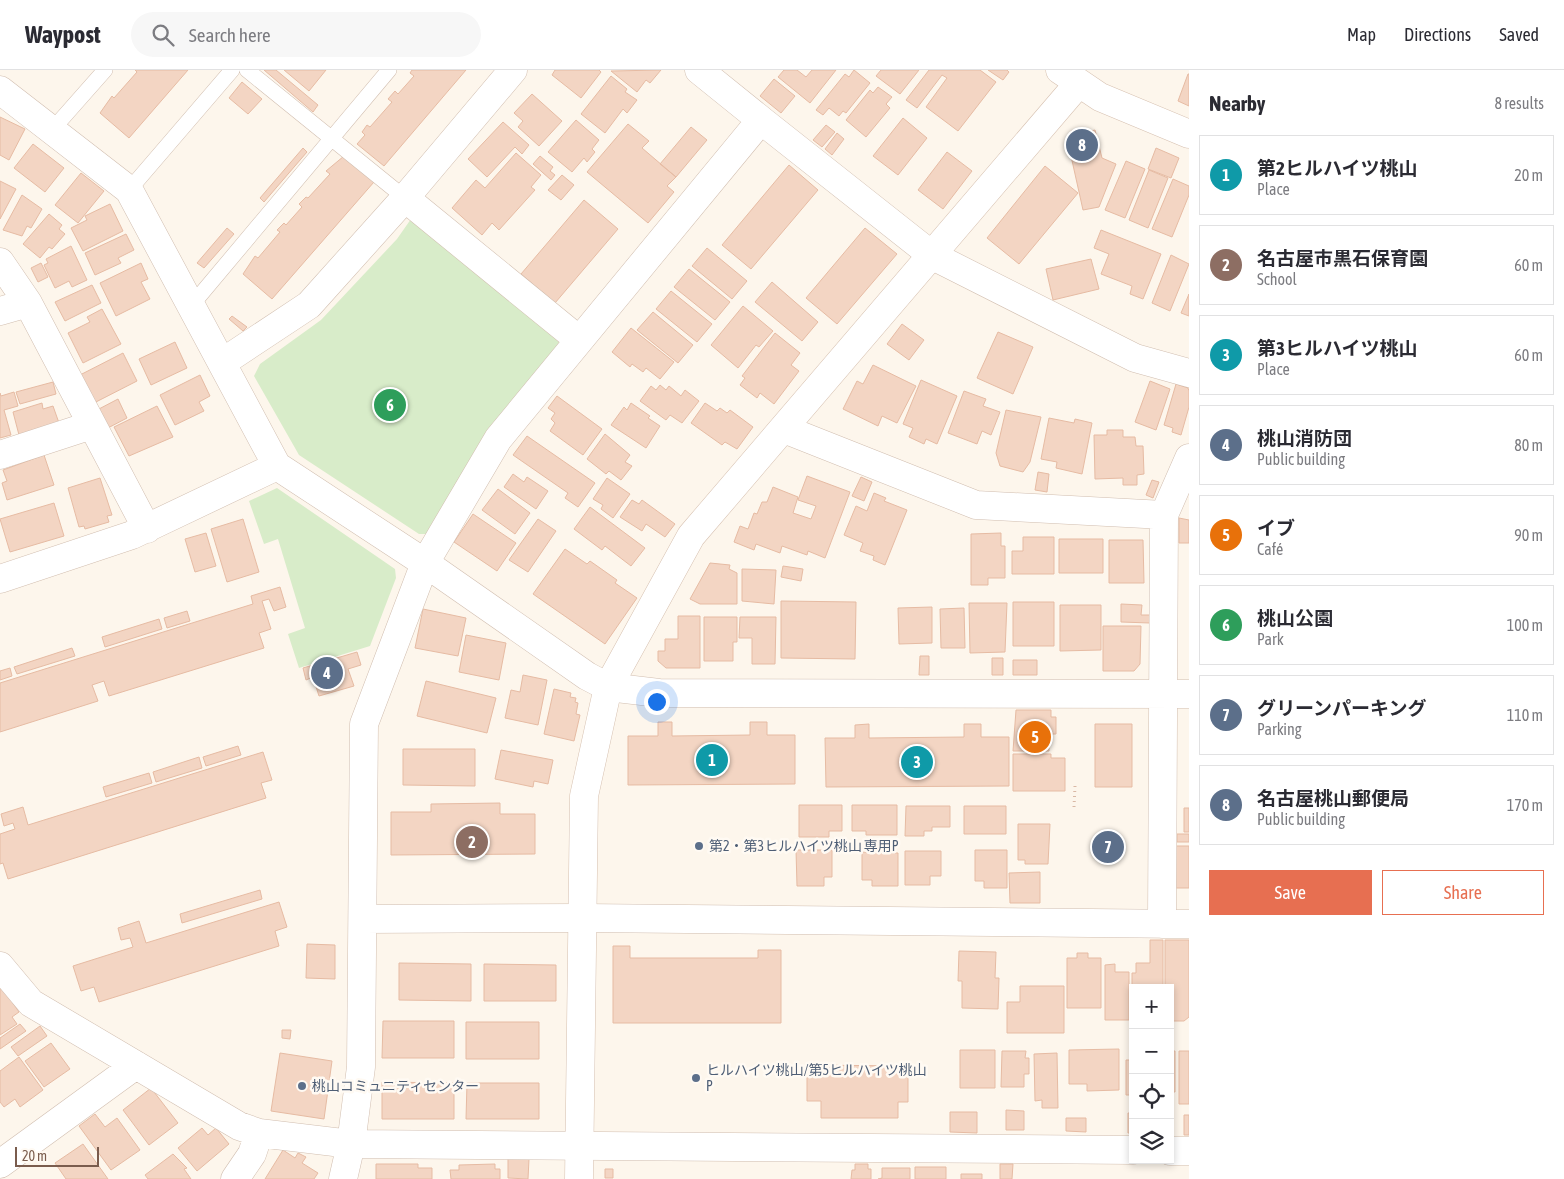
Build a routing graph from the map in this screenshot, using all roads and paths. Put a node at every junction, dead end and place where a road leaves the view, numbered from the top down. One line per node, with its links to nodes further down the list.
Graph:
1 (105, 70): 10 (lane)
2 (232, 70): 13 (lane)
3 (247, 70): 12 (lane)
4 (389, 70): 12 (lane)
5 (513, 70): 14 (street)
6 (699, 70): 9 (street)
7 (1075, 75): 11 (street); 15 (street)
8 (0, 90): 10 (street)
9 (761, 120): 15 (street); 20 (street)
10 (52, 130): 13 (street)
11 (1189, 134)
12 (333, 139): 14 (lane); 18 (lane)
13 (129, 190): 18 (street)
14 (406, 198): 20 (street); 21 (street)
15 (933, 256): 22 (street); 24 (street)
16 (0, 262): 17 (street)
17 (28, 303): 19 (street); 23 (street)
18 (191, 306): 21 (street)
19 (0, 311)
20 (579, 340): 30 (street)
21 (223, 362): 27 (street)
22 (1189, 374)
23 (92, 425): 25 (street); 29 (street)
24 (784, 428): 28 (street); 32 (street)
25 (0, 455)
26 (1189, 458): 28 (street)
27 (277, 466): 29 (street); 30 (street)
28 (1164, 515): 33 (street)
29 (147, 529): 31 (street)
30 (424, 563): 32 (street); 37 (street)
31 (0, 579)
32 (608, 687): 33 (street); 36 (street)
33 (1176, 694): 38 (street)
34 (1075, 786): 35 (path)
35 (1074, 807)
36 (583, 918): 37 (street); 38 (street); 44 (street)
37 (363, 919): 43 (street)
38 (1162, 924): 39 (street)
39 (1189, 924)
40 (0, 966): 41 (street)
41 (136, 1065): 42 (street); 48 (street)
42 (260, 1133): 43 (street); 49 (street)
43 (351, 1144): 44 (street); 50 (street)
44 (580, 1146): 45 (street); 51 (street)
45 (1129, 1150)
46 (1174, 1151): 47 (street)
47 (1189, 1151)
48 (0, 1164)
49 (234, 1179)
50 (343, 1179)
51 (580, 1179)

